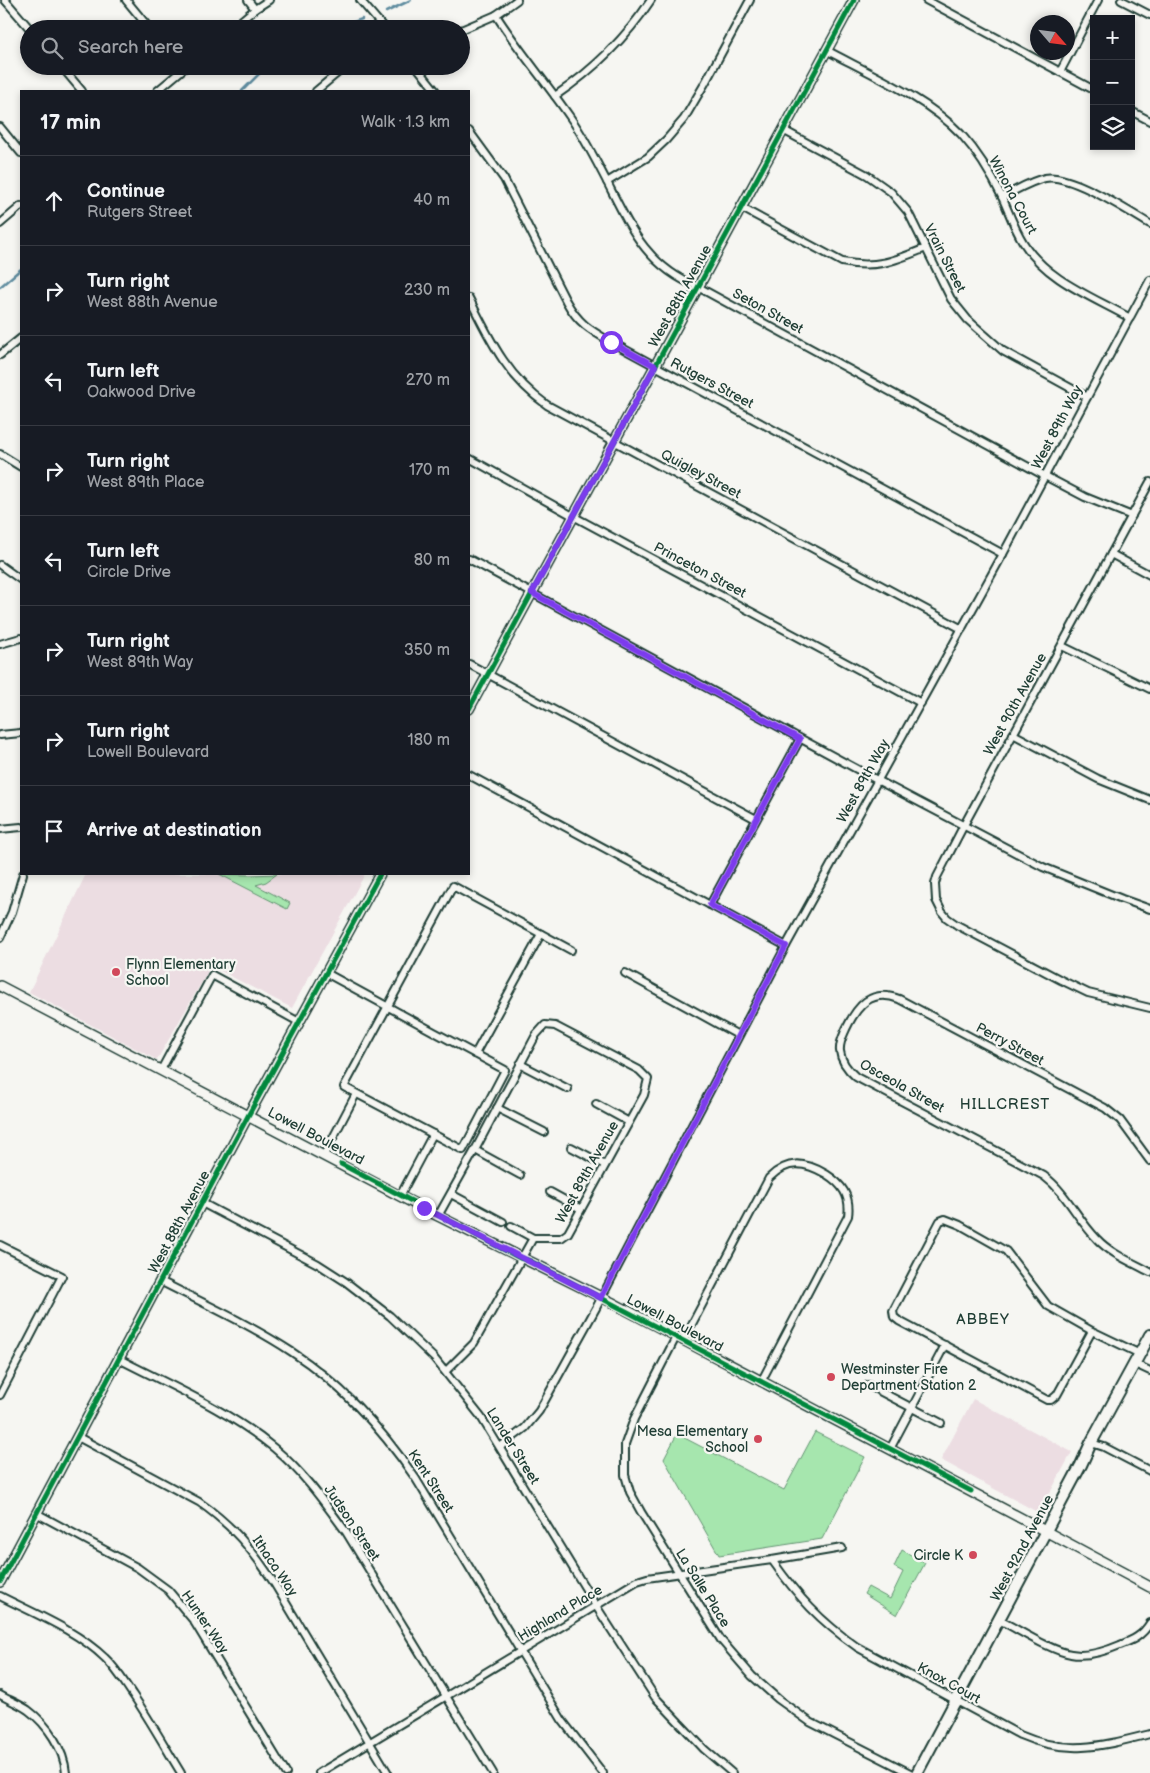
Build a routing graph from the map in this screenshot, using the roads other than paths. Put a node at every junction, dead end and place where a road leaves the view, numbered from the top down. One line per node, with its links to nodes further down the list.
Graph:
1 (5, 0): 16 (street)
2 (126, 0): 17 (street)
3 (248, 0): 13 (street)
4 (270, 0): 13 (street)
5 (360, 0): 19 (street)
6 (517, 0): 14 (street)
7 (651, 0): 32 (street)
8 (750, 0): 39 (street)
9 (854, 0): 21 (street, West 88th Avenue)
10 (926, 0): 22 (street)
11 (1098, 0): 22 (street)
12 (1121, 0): 15 (street)
13 (255, 9): 18 (street)
14 (496, 15): 20 (street); 32 (street, Seton Street)
15 (1150, 15)
16 (22, 20)
17 (143, 20)
18 (242, 20)
19 (377, 20)
20 (470, 26)
21 (826, 50): 36 (street, West 88th Avenue); 40 (street, Winona Court)
22 (1060, 72): 27 (street)
23 (69, 75): 28 (street)
24 (175, 75): 29 (street)
25 (337, 75): 30 (street)
26 (423, 75): 31 (street)
27 (1090, 88)
28 (81, 90)
29 (158, 90)
30 (321, 90)
31 (435, 90)
32 (555, 96): 39 (street, Seton Street)
33 (1135, 113): 34 (street)
34 (1150, 121)
35 (0, 127): 38 (street)
36 (783, 130): 42 (street, West 88th Avenue); 45 (street, Vrain Street)
37 (470, 132): 52 (street, Rutgers Street)
38 (20, 151)
39 (607, 182): 47 (street, Seton Street)
40 (1002, 197): 44 (street); 49 (street, Winona Court)
41 (20, 207): 43 (street)
42 (740, 208): 45 (street); 47 (street, West 88th Avenue)
43 (0, 224)
44 (1150, 224)
45 (926, 248): 53 (street, Vrain Street)
46 (1150, 280): 49 (street, West 89th Way)
47 (698, 287): 52 (street, West 88th Avenue); 58 (street, Seton Street)
48 (470, 300): 54 (street, Quigley Street)
49 (1130, 318): 53 (street, West 89th Way)
50 (20, 339): 51 (street)
51 (0, 355)
52 (655, 366): 54 (street, West 88th Avenue); 62 (street, Rutgers Street)
53 (1087, 397): 58 (street, West 89th Way)
54 (614, 441): 60 (street, West 88th Avenue); 69 (street, Quigley Street)
55 (0, 454): 57 (street)
56 (470, 459): 60 (street, Princeton Street)
57 (19, 463)
58 (1045, 476): 61 (street, Seton Street); 62 (street, West 89th Way)
59 (1150, 482): 61 (street, West 90th Avenue)
60 (573, 516): 68 (street, West 88th Avenue); 76 (street, Princeton Street)
61 (1132, 516): 63 (street, West 90th Avenue)
62 (1003, 554): 69 (street, West 89th Way)
63 (1111, 554): 66 (street); 72 (street, West 90th Avenue)
64 (470, 560): 68 (street)
65 (0, 565): 67 (street)
66 (1150, 575)
67 (20, 579)
68 (532, 593): 74 (street, West 88th Avenue); 81 (street)
69 (962, 629): 76 (street, West 89th Way)
70 (20, 638): 71 (street)
71 (0, 644)
72 (1062, 646): 75 (street); 79 (street, West 90th Avenue)
73 (470, 665): 74 (street)
74 (488, 674): 77 (street, West 88th Avenue); 85 (street)
75 (1150, 689)
76 (921, 703): 83 (street, West 89th Way)
77 (470, 707)
78 (20, 733): 80 (street)
79 (1013, 734): 84 (street); 86 (street, West 90th Avenue)
80 (0, 736)
81 (800, 739): 83 (street); 85 (street)
82 (470, 776): 91 (street)
83 (877, 780): 86 (street); 95 (street, West 89th Way)
84 (1150, 800)
85 (756, 819): 91 (street)
86 (964, 825): 92 (street); 101 (street, West 90th Avenue)
87 (20, 827): 88 (street)
88 (0, 829)
89 (23, 875): 94 (street)
90 (379, 875): 97 (street, West 88th Avenue)
91 (710, 905): 95 (street)
92 (1150, 909)
93 (541, 934): 96 (street); 100 (street); 105 (street)
94 (0, 938)
95 (786, 946): 104 (street, West 89th Way)
96 (571, 950)
97 (326, 973): 100 (street); 102 (street, West 88th Avenue)
98 (625, 974): 104 (street)
99 (0, 986): 107 (street, Lowell Boulevard)
100 (387, 1007): 105 (street); 109 (street)
101 (1150, 1008)
102 (299, 1022): 107 (street); 112 (street, West 88th Avenue)
103 (848, 1025): 119 (street, Perry Street); 133 (street, Osceola Street)
104 (738, 1035): 135 (street, West 89th Way)
105 (475, 1054): 115 (street)
106 (520, 1064): 108 (street); 111 (street); 113 (street, West 89th Avenue)
107 (161, 1070): 112 (street, Lowell Boulevard)
108 (568, 1089)
109 (356, 1094): 115 (street); 118 (street)
110 (596, 1104): 113 (street)
111 (497, 1108): 114 (street); 117 (street)
112 (248, 1116): 118 (street, Lowell Boulevard); 125 (street, West 88th Avenue)
113 (629, 1122): 120 (street, West 89th Avenue)
114 (544, 1132)
115 (434, 1134): 124 (street)
116 (571, 1147): 120 (street)
117 (475, 1150): 121 (street); 123 (street)
118 (324, 1155): 124 (street, Lowell Boulevard)
119 (1150, 1162)
120 (605, 1165): 126 (street, West 89th Avenue)
121 (520, 1175)
122 (550, 1192): 126 (street)
123 (451, 1194): 127 (street); 128 (street)
124 (400, 1196): 127 (street, Lowell Boulevard)
125 (202, 1203): 134 (street, West 88th Avenue); 142 (street, Lander Street)
126 (581, 1209): 130 (street, West 89th Avenue)
127 (438, 1216): 132 (street, Lowell Boulevard)
128 (503, 1222)
129 (511, 1226): 130 (street)
130 (533, 1238): 132 (street)
131 (0, 1245): 146 (street)
132 (520, 1258): 135 (street, Lowell Boulevard); 142 (street)
133 (1150, 1272)
134 (160, 1281): 140 (street, West 88th Avenue); 165 (street, Kent Street)
135 (601, 1298): 138 (street, Lowell Boulevard); 151 (street, West 89th Way)
136 (1092, 1331): 139 (street); 139 (street); 141 (street)
137 (1150, 1335): 141 (main road, West 92nd Avenue)
138 (679, 1339): 144 (street, Lowell Boulevard); 144 (street); 158 (street, La Salle Place)
139 (945, 1345): 147 (street)
140 (119, 1359): 149 (street, West 88th Avenue); 167 (street, Judson Street)
141 (1137, 1359): 143 (street); 150 (main road, West 92nd Avenue)
142 (446, 1371): 151 (street, Lander Street)
143 (1150, 1371)
144 (762, 1382): 152 (street, Lowell Boulevard)
145 (868, 1384): 147 (street)
146 (0, 1395)
147 (911, 1408): 148 (street); 152 (street)
148 (941, 1423)
149 (78, 1437): 154 (street, West 88th Avenue); 170 (street, Ithaca Way)
150 (1090, 1443): 153 (street); 155 (main road, West 92nd Avenue)
151 (500, 1447): 162 (street, Lander Street)
152 (890, 1449): 155 (street, Lowell Boulevard)
153 (1150, 1471)
154 (36, 1514): 159 (street, West 88th Avenue); 173 (street, Hunter Way)
155 (1046, 1531): 160 (street, Lowell Boulevard); 163 (main road, West 92nd Avenue)
156 (842, 1548): 157 (street, Highland Place)
157 (772, 1560): 158 (street, Highland Place); 168 (street, Knox Court)
158 (679, 1574): 162 (street, Highland Place); 179 (street, La Salle Place)
159 (0, 1582)
160 (1150, 1587)
161 (0, 1596): 172 (street)
162 (596, 1606): 165 (street, Highland Place); 178 (street, Lander Street)
163 (999, 1620): 164 (street); 168 (main road, West 92nd Avenue)
164 (1150, 1624)
165 (520, 1651): 167 (street, Highland Place); 177 (street, Kent Street)
166 (0, 1695): 171 (street)
167 (445, 1696): 170 (street, Highland Place); 176 (street, Judson Street)
168 (955, 1700): 169 (street, Knox Court); 180 (main road, West 92nd Avenue)
169 (1150, 1734)
170 (369, 1742): 174 (street, Highland Place); 175 (street, Ithaca Way)
171 (66, 1773)
172 (181, 1773)
173 (286, 1773)
174 (319, 1773)
175 (388, 1773)
176 (493, 1773)
177 (603, 1773)
178 (732, 1773)
179 (910, 1773)
180 (917, 1773)

